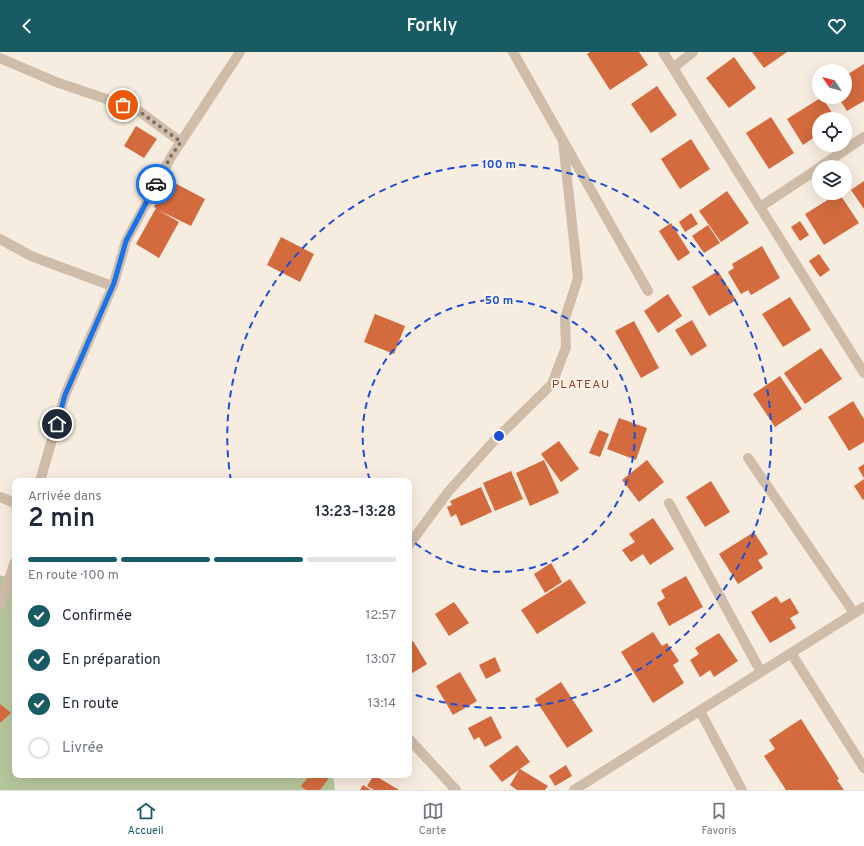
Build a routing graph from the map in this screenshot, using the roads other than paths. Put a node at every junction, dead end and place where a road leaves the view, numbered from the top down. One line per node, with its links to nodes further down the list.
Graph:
1 (240, 52): 9 (street)
2 (512, 52): 8 (street)
3 (663, 52): 6 (street)
4 (693, 52): 6 (street)
5 (0, 58): 9 (street)
6 (673, 68): 12 (street)
7 (864, 137): 10 (street)
8 (563, 141): 15 (street); 22 (street)
9 (181, 142): 14 (street)
10 (830, 160)
11 (812, 172): 12 (street)
12 (760, 207): 16 (street)
13 (0, 239): 14 (street)
14 (112, 286): 18 (street)
15 (648, 291)
16 (864, 373)
17 (748, 458): 26 (street)
18 (41, 478)
19 (0, 497): 20 (street)
20 (12, 502)
21 (669, 503): 28 (street)
22 (412, 541)
23 (12, 571): 24 (street)
24 (0, 605)
25 (864, 607): 26 (street)
26 (854, 613): 27 (street)
27 (791, 653): 28 (street); 31 (street)
28 (761, 672): 29 (street)
29 (700, 710): 33 (street); 34 (street)
30 (412, 742): 32 (street)
31 (864, 768)
32 (456, 790)
33 (574, 790)
34 (742, 790)

